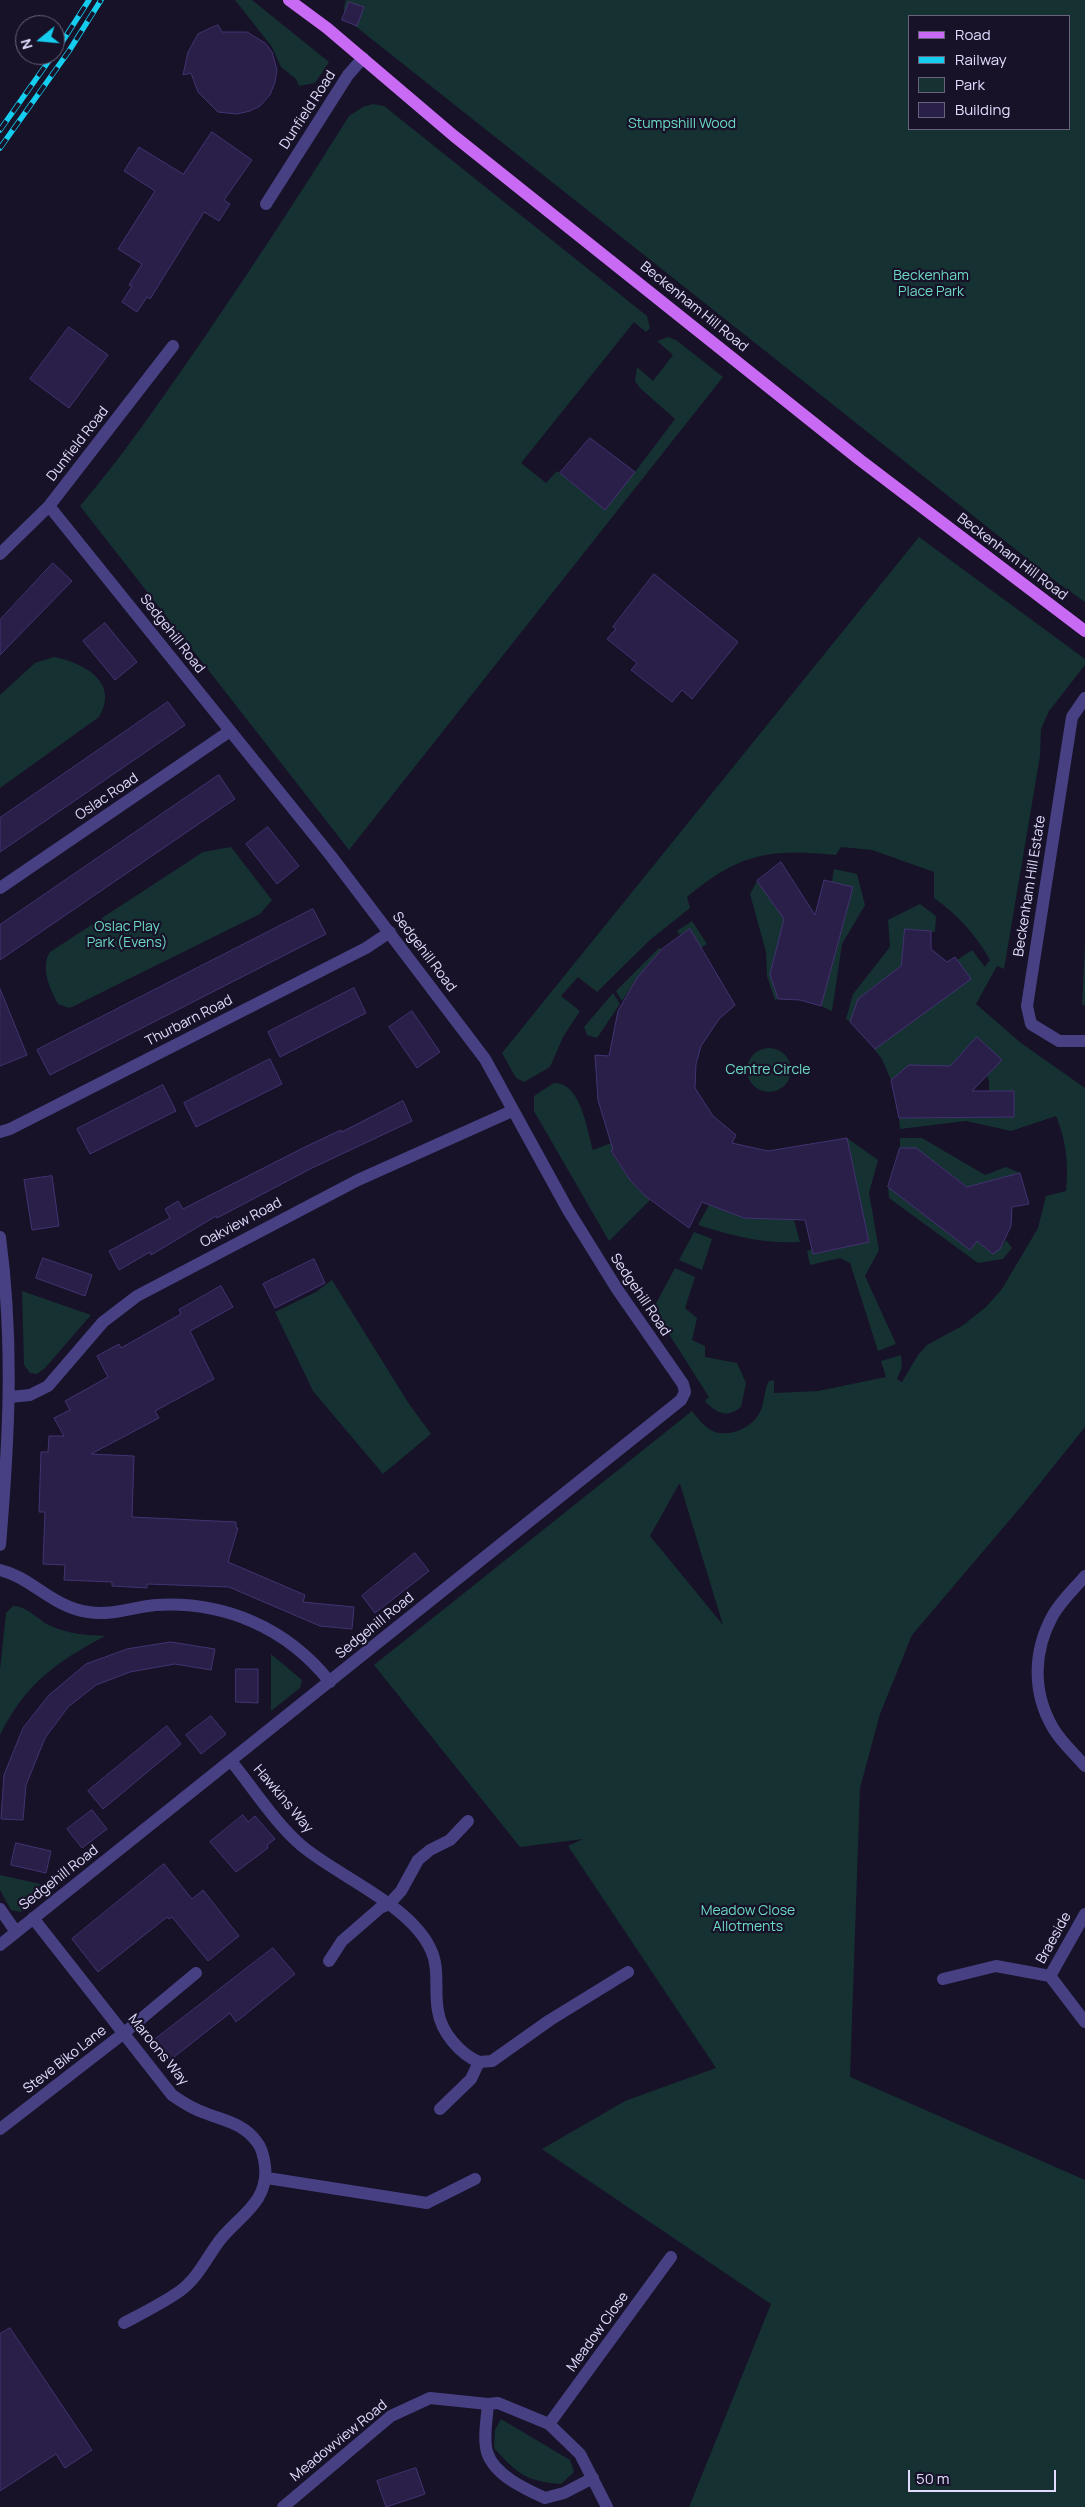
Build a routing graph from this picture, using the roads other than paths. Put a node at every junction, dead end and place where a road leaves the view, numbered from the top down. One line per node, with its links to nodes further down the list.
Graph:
1 (289, 0): 2 (main road, Beckenham Hill Road)
2 (362, 58): 3 (street, Dunfield Road); 7 (main road, Beckenham Hill Road)
3 (266, 204)
4 (173, 346): 5 (street, Dunfield Road)
5 (49, 506): 6 (street, Dunfield Road); 9 (street, Sedgehill Road)
6 (0, 554)
7 (1085, 631)
8 (1085, 698): 12 (street, Beckenham Hill Estate)
9 (230, 731): 10 (street, Oslac Road); 11 (street, Sedgehill Road)
10 (0, 888)
11 (390, 932): 13 (street, Sedgehill Road); 14 (street, Thurbarn Road)
12 (1085, 1041)
13 (512, 1111): 16 (street, Oakview Road); 20 (street, Sedgehill Road)
14 (0, 1132)
15 (0, 1237): 16 (street)
16 (10, 1397): 17 (street)
17 (0, 1545)
18 (0, 1570): 20 (street)
19 (1085, 1576): 22 (street)
20 (330, 1682): 21 (street, Sedgehill Road)
21 (232, 1761): 24 (street, Hawkins Way); 27 (street, Sedgehill Road)
22 (1085, 1766)
23 (468, 1821): 24 (street)
24 (389, 1904): 30 (street); 37 (street, Hawkins Way)
25 (0, 1909): 28 (street)
26 (1085, 1914): 33 (street, Braeside)
27 (33, 1918): 28 (street, Sedgehill Road); 36 (street, Maroons Way)
28 (16, 1932): 29 (street, Sedgehill Road)
29 (0, 1945)
30 (329, 1961)
31 (628, 1972): 37 (street)
32 (196, 1973): 36 (street, Steve Biko Lane)
33 (1050, 1976): 34 (street); 35 (street)
34 (943, 1979)
35 (1085, 2022)
36 (124, 2033): 39 (street, Steve Biko Lane); 40 (street, Maroons Way)
37 (478, 2062): 38 (street)
38 (440, 2109)
39 (0, 2130)
40 (267, 2178): 41 (street); 43 (street)
41 (475, 2179)
42 (671, 2257): 45 (street, Meadow Close)
43 (124, 2323)
44 (488, 2404): 45 (street, Meadowview Road); 46 (street); 47 (street, Meadowview Road)
45 (549, 2424): 46 (street, Meadowview Road)
46 (593, 2478): 48 (street, Meadowview Road)
47 (283, 2507)
48 (607, 2507)

